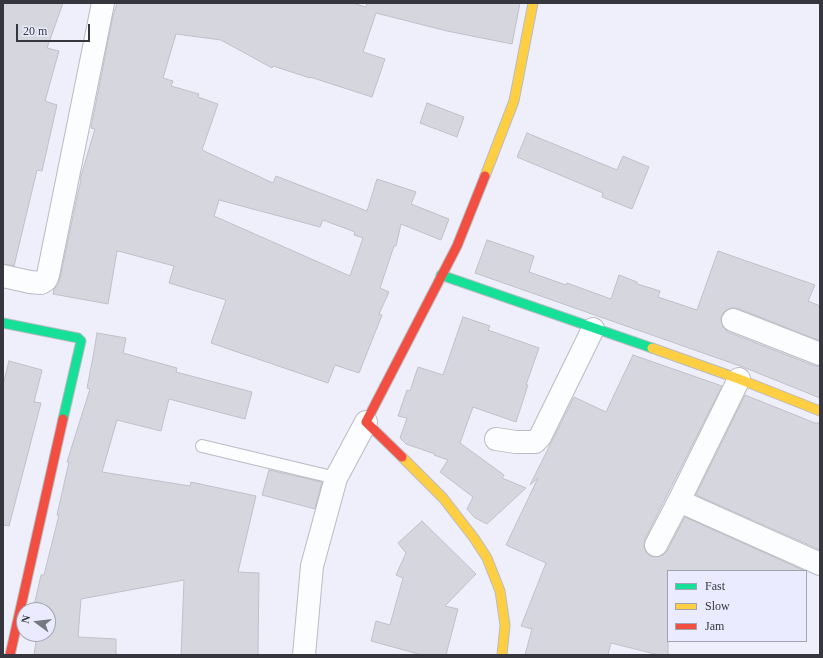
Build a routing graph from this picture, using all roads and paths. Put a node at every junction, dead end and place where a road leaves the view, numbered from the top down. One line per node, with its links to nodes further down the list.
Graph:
1 (103, 3): 4 (street)
2 (533, 3): 3 (street)
3 (441, 275): 7 (street); 11 (street)
4 (3, 276)
5 (733, 320): 8 (street)
6 (3, 324): 18 (street)
7 (593, 329): 9 (street); 12 (street)
8 (820, 354)
9 (739, 379): 10 (street); 15 (street)
10 (820, 411)
11 (366, 422): 14 (street); 20 (street)
12 (496, 439)
13 (202, 446): 14 (lane)
14 (336, 478): 19 (street)
15 (680, 501): 16 (street); 17 (street)
16 (656, 545)
17 (820, 564)
18 (10, 655)
19 (304, 655)
20 (502, 655)

